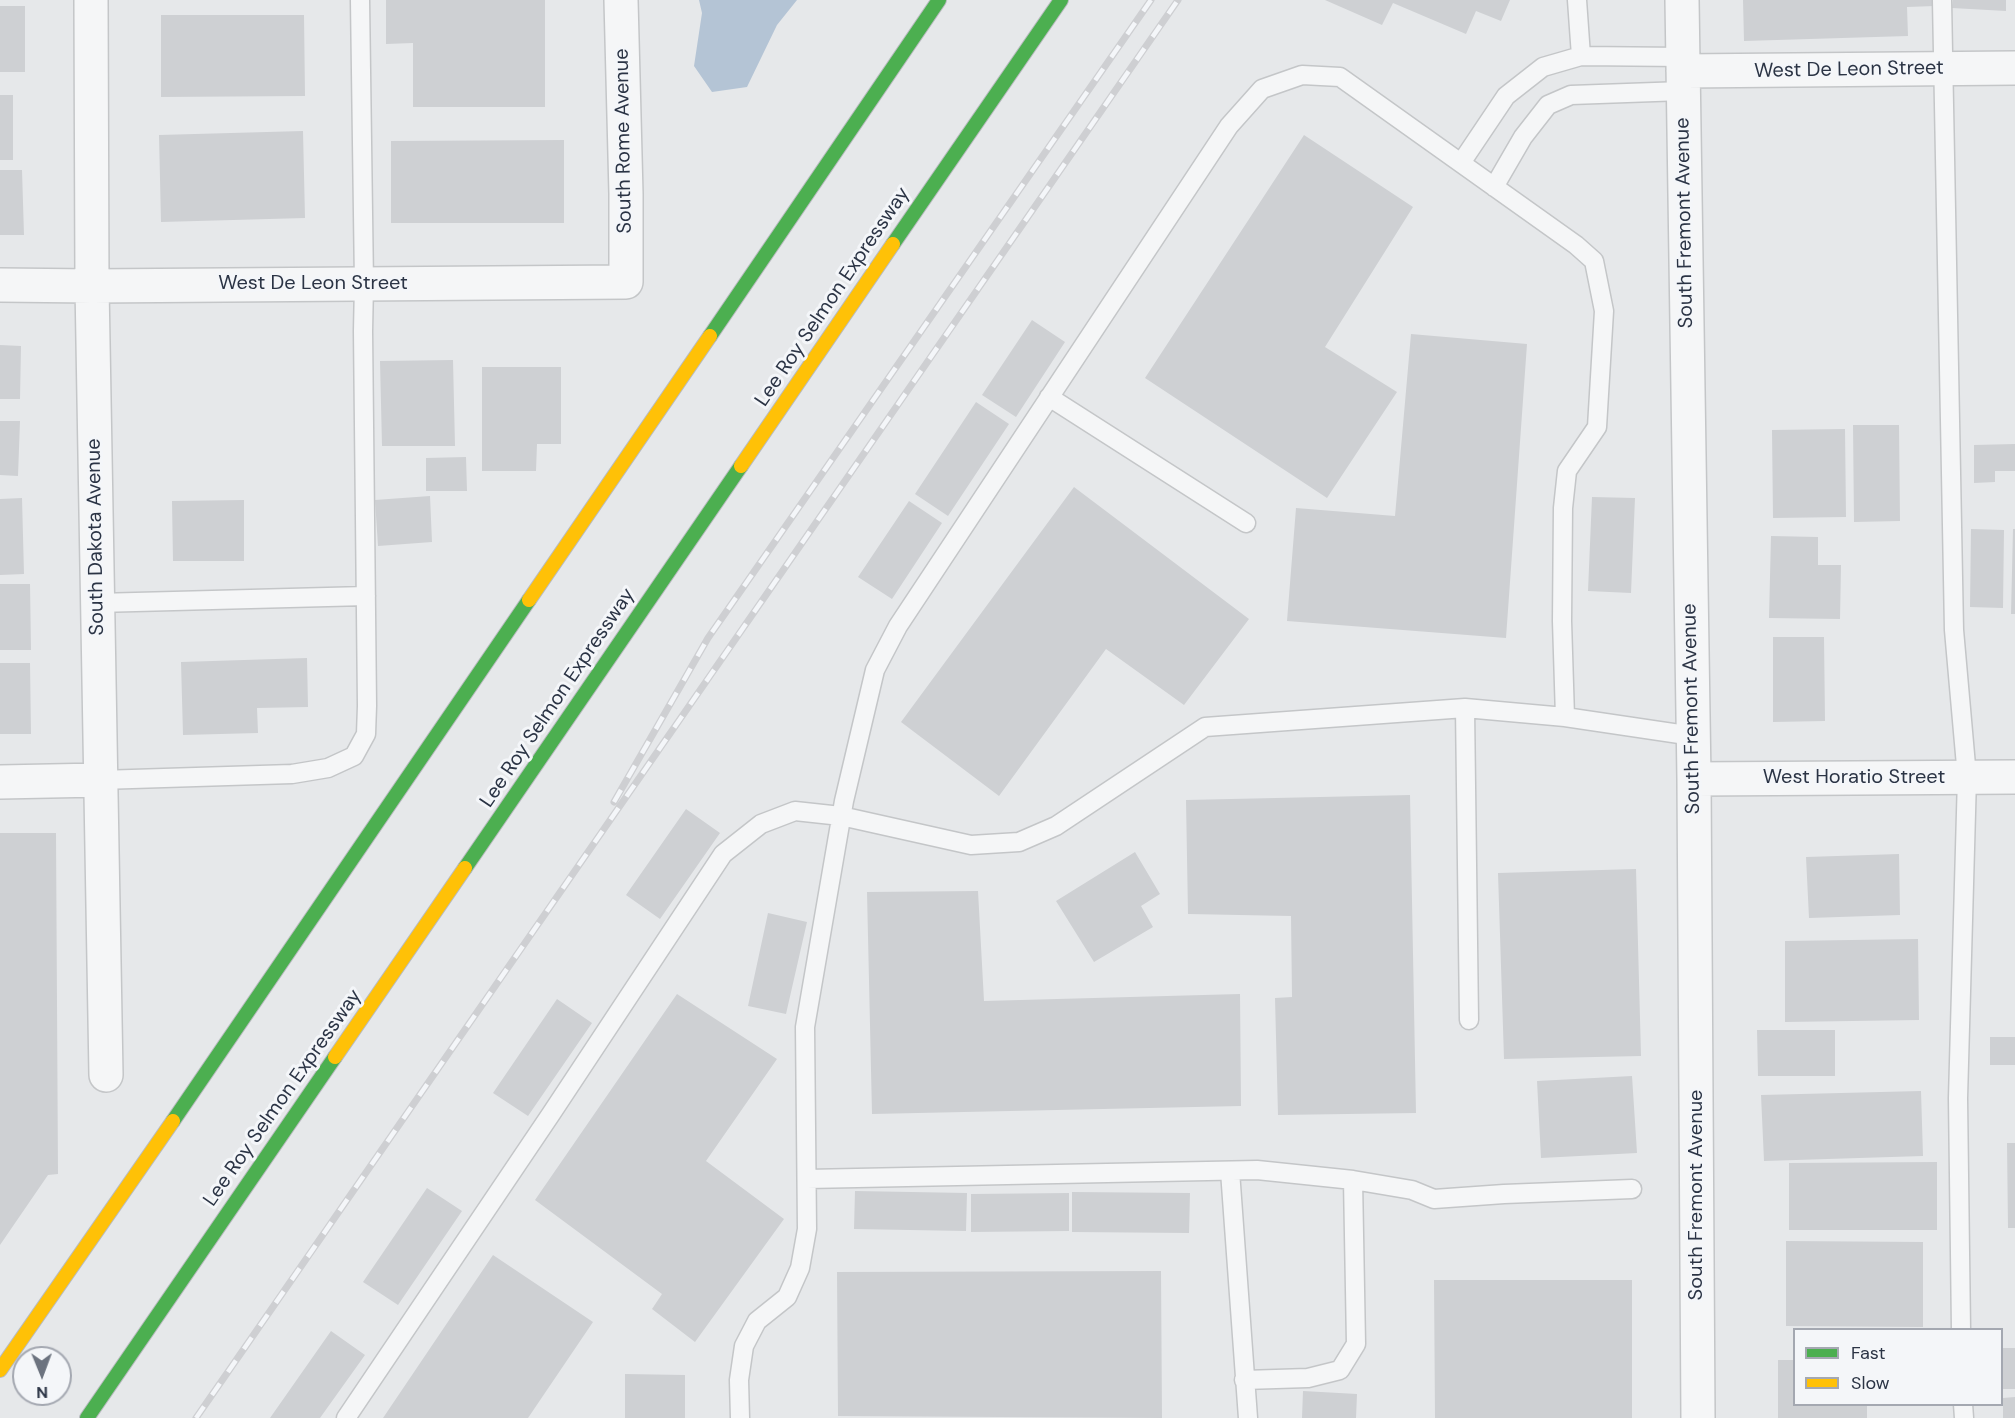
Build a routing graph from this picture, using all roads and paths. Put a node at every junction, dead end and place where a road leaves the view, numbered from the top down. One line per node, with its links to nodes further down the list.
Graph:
1 (91, 0): 18 (street, South Dakota Avenue)
2 (360, 0): 16 (lane)
3 (621, 0): 15 (street, South Rome Avenue)
4 (939, 0): 39 (highway)
5 (1061, 0): 41 (highway, Lee Roy Selmon Expressway)
6 (1576, 0): 9 (lane)
7 (1682, 0): 12 (street, South Fremont Avenue)
8 (1942, 0): 11 (lane)
9 (1581, 56): 12 (lane); 13 (lane)
10 (2015, 68): 11 (street, West De Leon Street)
11 (1942, 69): 12 (street, West De Leon Street); 26 (lane)
12 (1683, 73): 14 (lane); 25 (street, South Fremont Avenue)
13 (1461, 163): 14 (lane); 19 (lane)
14 (1494, 187): 24 (lane)
15 (626, 282): 16 (street, West De Leon Street)
16 (364, 284): 18 (street, West De Leon Street); 21 (lane)
17 (0, 285): 18 (street, West De Leon Street)
18 (92, 286): 22 (street, South Dakota Avenue)
19 (1048, 397): 20 (lane); 31 (lane)
20 (1246, 523)
21 (366, 596): 22 (lane); 29 (lane)
22 (97, 603): 29 (street, South Dakota Avenue)
23 (1465, 708): 24 (lane); 31 (lane); 32 (lane)
24 (1565, 717): 25 (lane)
25 (1693, 736): 28 (street, South Fremont Avenue)
26 (1967, 777): 27 (street, West Horatio Street); 28 (street, West Horatio Street); 38 (lane)
27 (2015, 777)
28 (1694, 779): 45 (street, South Fremont Avenue)
29 (100, 780): 30 (street); 33 (street, South Dakota Avenue)
30 (0, 782)
31 (842, 816): 35 (lane); 42 (lane)
32 (1469, 1020)
33 (106, 1075)
34 (1230, 1171): 35 (lane); 36 (lane); 40 (lane)
35 (807, 1179): 43 (lane)
36 (1353, 1180): 37 (lane); 40 (lane)
37 (1632, 1189)
38 (1961, 1328)
39 (0, 1370)
40 (1244, 1380): 44 (lane)
41 (87, 1418)
42 (346, 1418)
43 (740, 1418)
44 (1248, 1418)
45 (1698, 1418)

